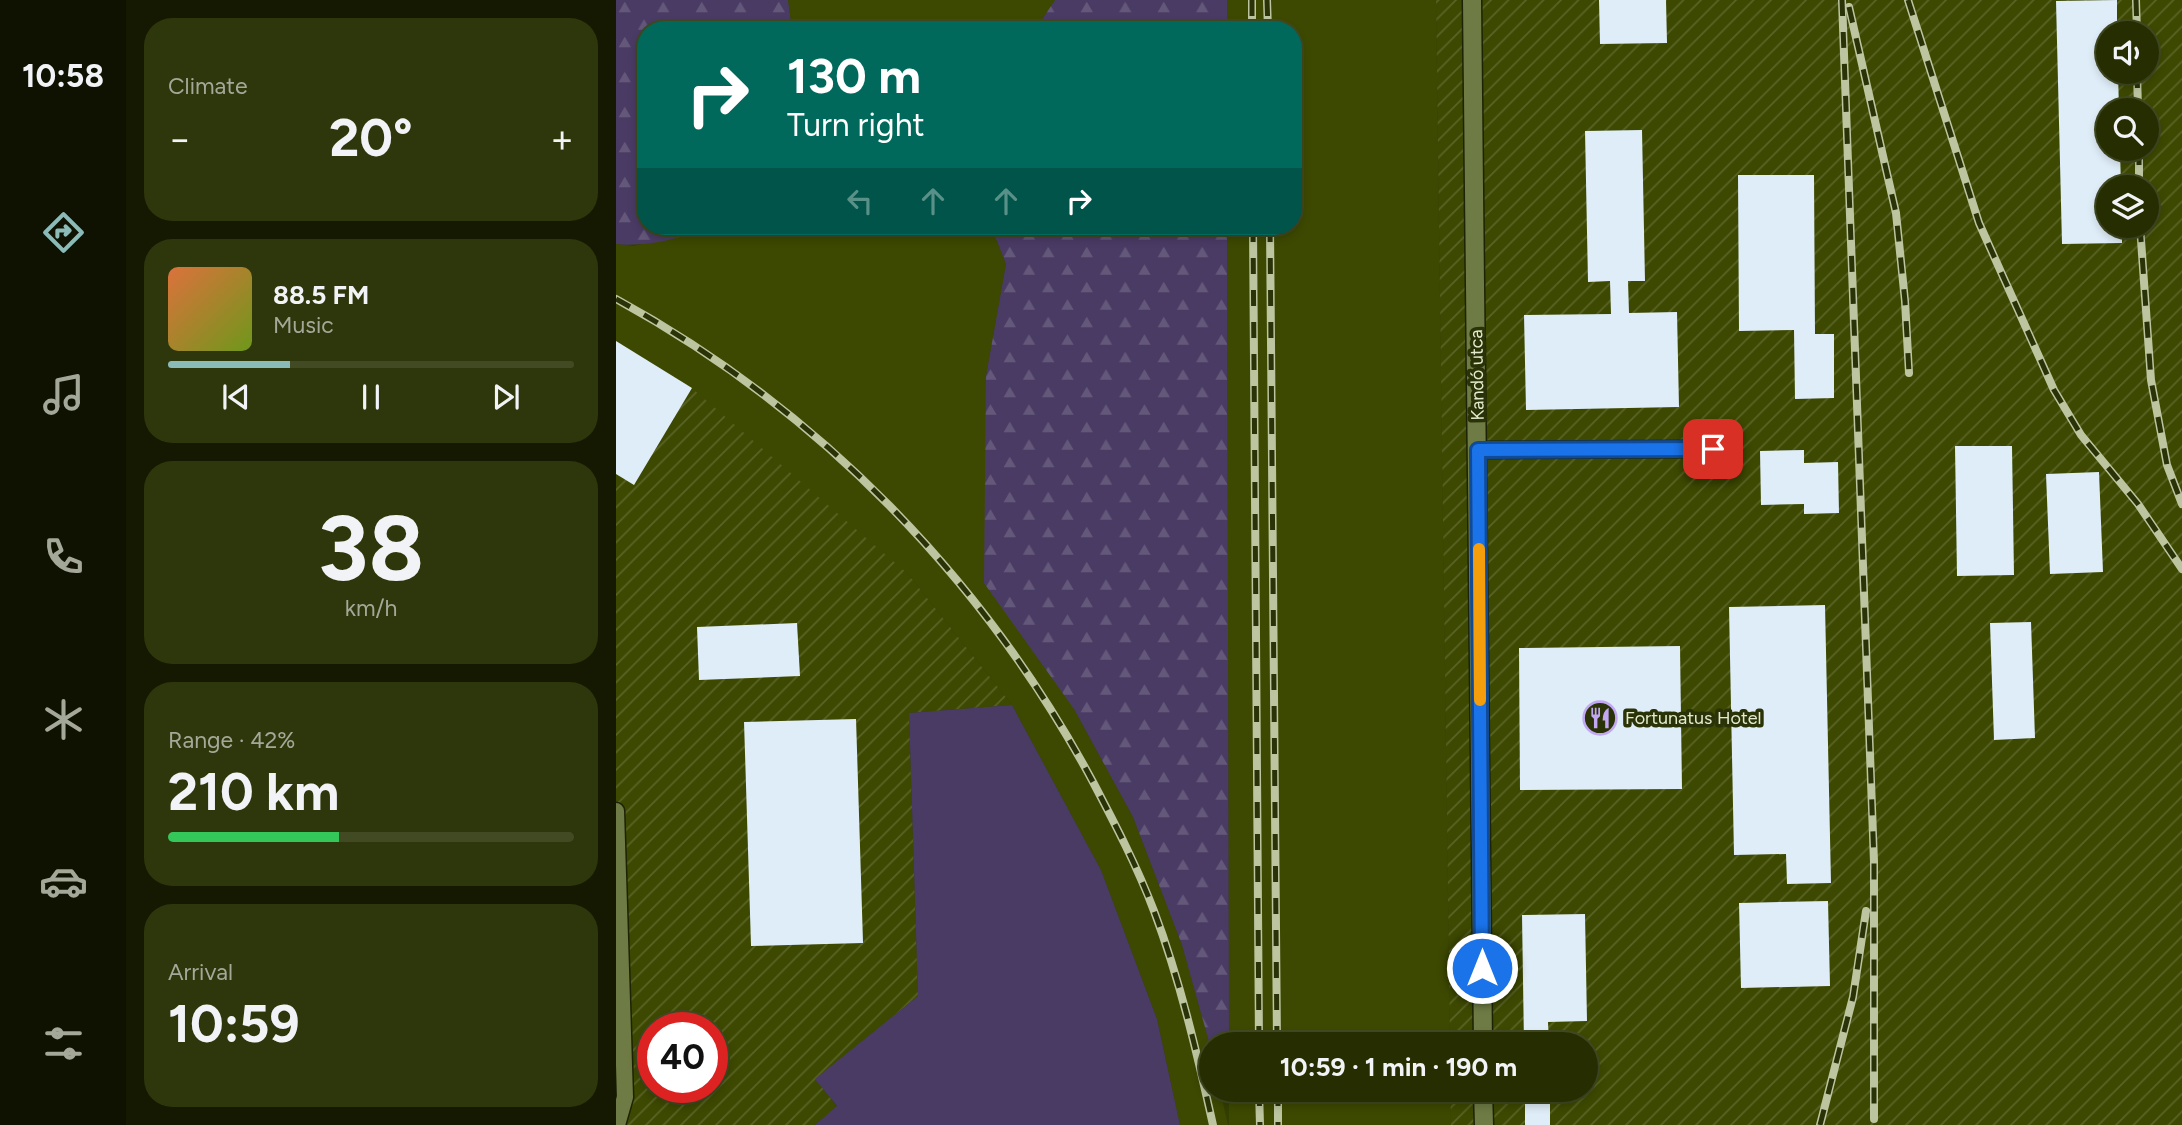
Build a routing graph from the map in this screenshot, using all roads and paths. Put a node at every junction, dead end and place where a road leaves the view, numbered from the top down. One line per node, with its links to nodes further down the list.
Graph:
1 (1472, 0): 3 (street, Kandó utca)
2 (1713, 449): 3 (lane)
3 (1478, 450): 5 (street, Kandó utca)
4 (616, 811): 7 (lane)
5 (1483, 1032)
6 (1483, 1102): 8 (street)
7 (617, 1125)
8 (1483, 1125)

